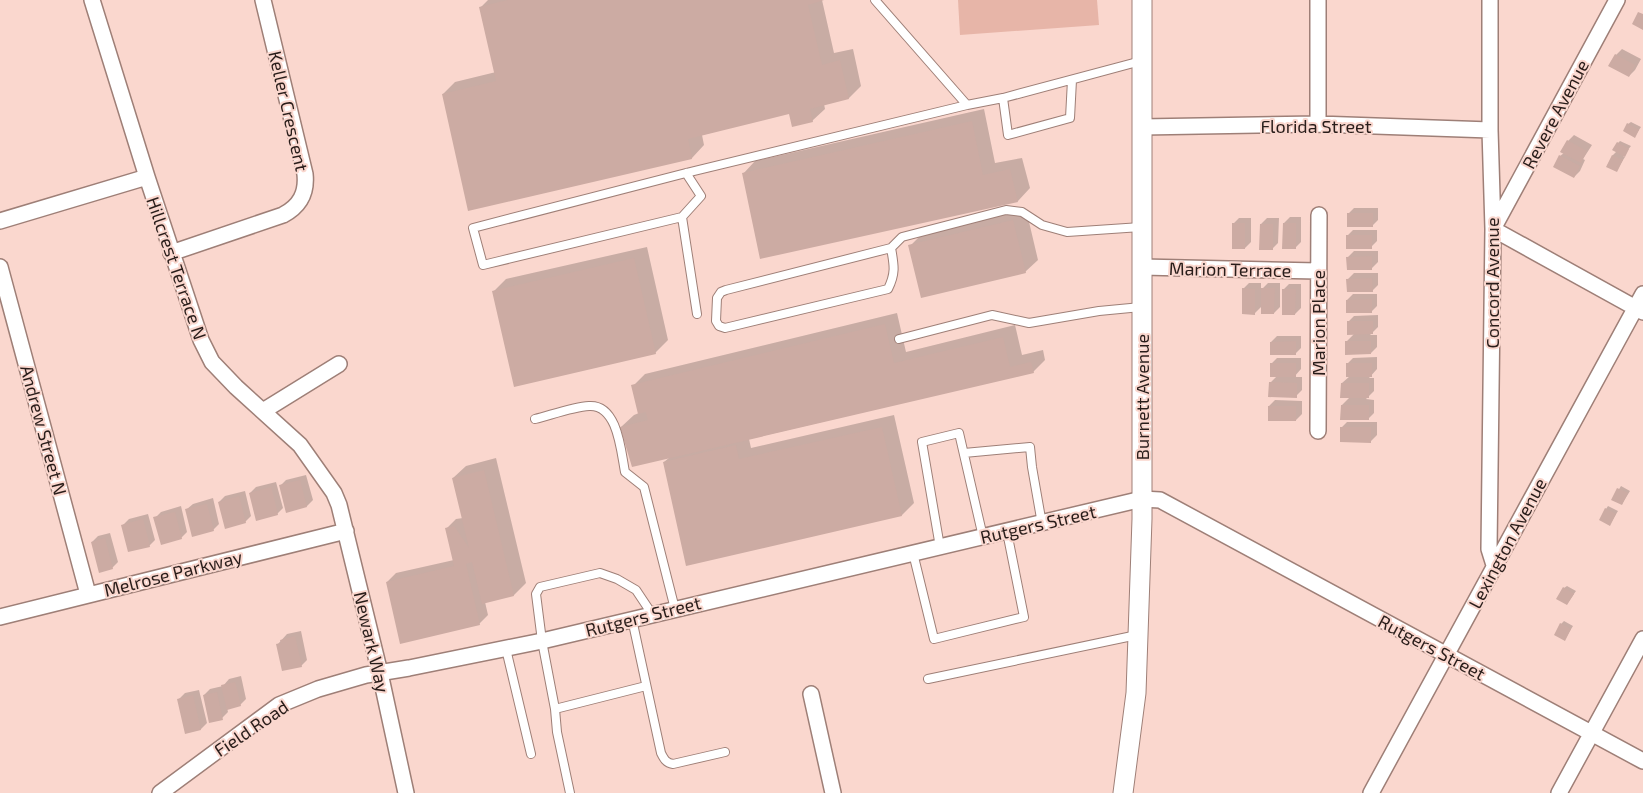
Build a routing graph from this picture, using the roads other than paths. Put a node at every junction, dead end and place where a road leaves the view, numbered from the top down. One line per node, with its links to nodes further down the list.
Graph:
1 (92, 0): 16 (street, Hillcrest Terrace N)
2 (263, 0): 23 (street, Keller Crescent)
3 (876, 0): 11 (lane)
4 (1142, 0): 8 (street, Burnett Avenue)
5 (1318, 0): 12 (street)
6 (1490, 0): 14 (street, Concord Avenue)
7 (1617, 0): 21 (street, Revere Avenue)
8 (1141, 61): 9 (lane); 13 (street, Burnett Avenue)
9 (1072, 80): 10 (lane); 10 (lane)
10 (1003, 98): 11 (lane)
11 (967, 105): 15 (lane)
12 (1318, 124): 13 (street, Florida Street); 14 (street, Florida Street)
13 (1142, 127): 20 (street, Burnett Avenue)
14 (1490, 130): 21 (street, Concord Avenue)
15 (686, 173): 18 (lane); 18 (lane)
16 (147, 177): 19 (street); 23 (street, Hillcrest Terrace N)
17 (1318, 215): 26 (street, Marion Place)
18 (682, 217): 30 (lane)
19 (0, 221)
20 (1141, 227): 22 (lane); 25 (street, Burnett Avenue)
21 (1493, 229): 29 (street); 45 (street, Concord Avenue)
22 (891, 248): 22 (lane)
23 (171, 253): 33 (street, Hillcrest Terrace N)
24 (0, 267): 46 (street, Andrew Street N)
25 (1142, 268): 26 (street, Marion Terrace); 28 (street, Burnett Avenue)
26 (1318, 271): 35 (street, Marion Place)
27 (1643, 294): 29 (street, Lexington Avenue)
28 (1141, 307): 31 (lane); 38 (street, Burnett Avenue)
29 (1639, 310): 45 (street, Lexington Avenue)
30 (697, 314)
31 (899, 339)
32 (339, 364): 33 (street)
33 (263, 411): 37 (street, Hillcrest Terrace N)
34 (535, 419): 47 (lane)
35 (1318, 431)
36 (964, 453): 39 (lane); 42 (lane); 43 (lane)
37 (334, 493): 40 (street, Newark Way)
38 (1142, 499): 39 (street, Rutgers Street); 51 (street, Burnett Avenue); 55 (street, Rutgers Street)
39 (1042, 524): 41 (street, Rutgers Street)
40 (346, 530): 46 (street, Melrose Parkway); 56 (street, Newark Way)
41 (1006, 532): 42 (street, Rutgers Street); 44 (lane)
42 (983, 537): 43 (street, Rutgers Street)
43 (940, 547): 44 (street, Rutgers Street)
44 (914, 553): 47 (street, Rutgers Street)
45 (1494, 565): 55 (street, Lexington Avenue)
46 (88, 594): 49 (street, Melrose Parkway)
47 (675, 609): 48 (street, Rutgers Street)
48 (652, 614): 50 (street, Rutgers Street); 53 (lane)
49 (0, 617)
50 (632, 619): 53 (street, Rutgers Street); 58 (lane)
51 (1139, 635): 57 (lane); 69 (street, Burnett Avenue)
52 (1643, 639): 61 (street)
53 (542, 641): 54 (street, Rutgers Street); 60 (lane)
54 (506, 649): 56 (street, Rutgers Street); 63 (lane)
55 (1447, 654): 61 (street, Rutgers Street); 70 (street, Lexington Avenue)
56 (380, 673): 65 (street, Field Road); 66 (street, Newark Way)
57 (928, 679)
58 (646, 686): 60 (lane); 62 (lane)
59 (811, 694): 68 (street)
60 (555, 709): 67 (lane)
61 (1591, 734): 64 (street, Rutgers Street); 71 (street)
62 (725, 752)
63 (530, 754)
64 (1643, 761)
65 (160, 793)
66 (406, 793)
67 (570, 793)
68 (833, 793)
69 (1123, 793)
70 (1371, 793)
71 (1559, 793)

